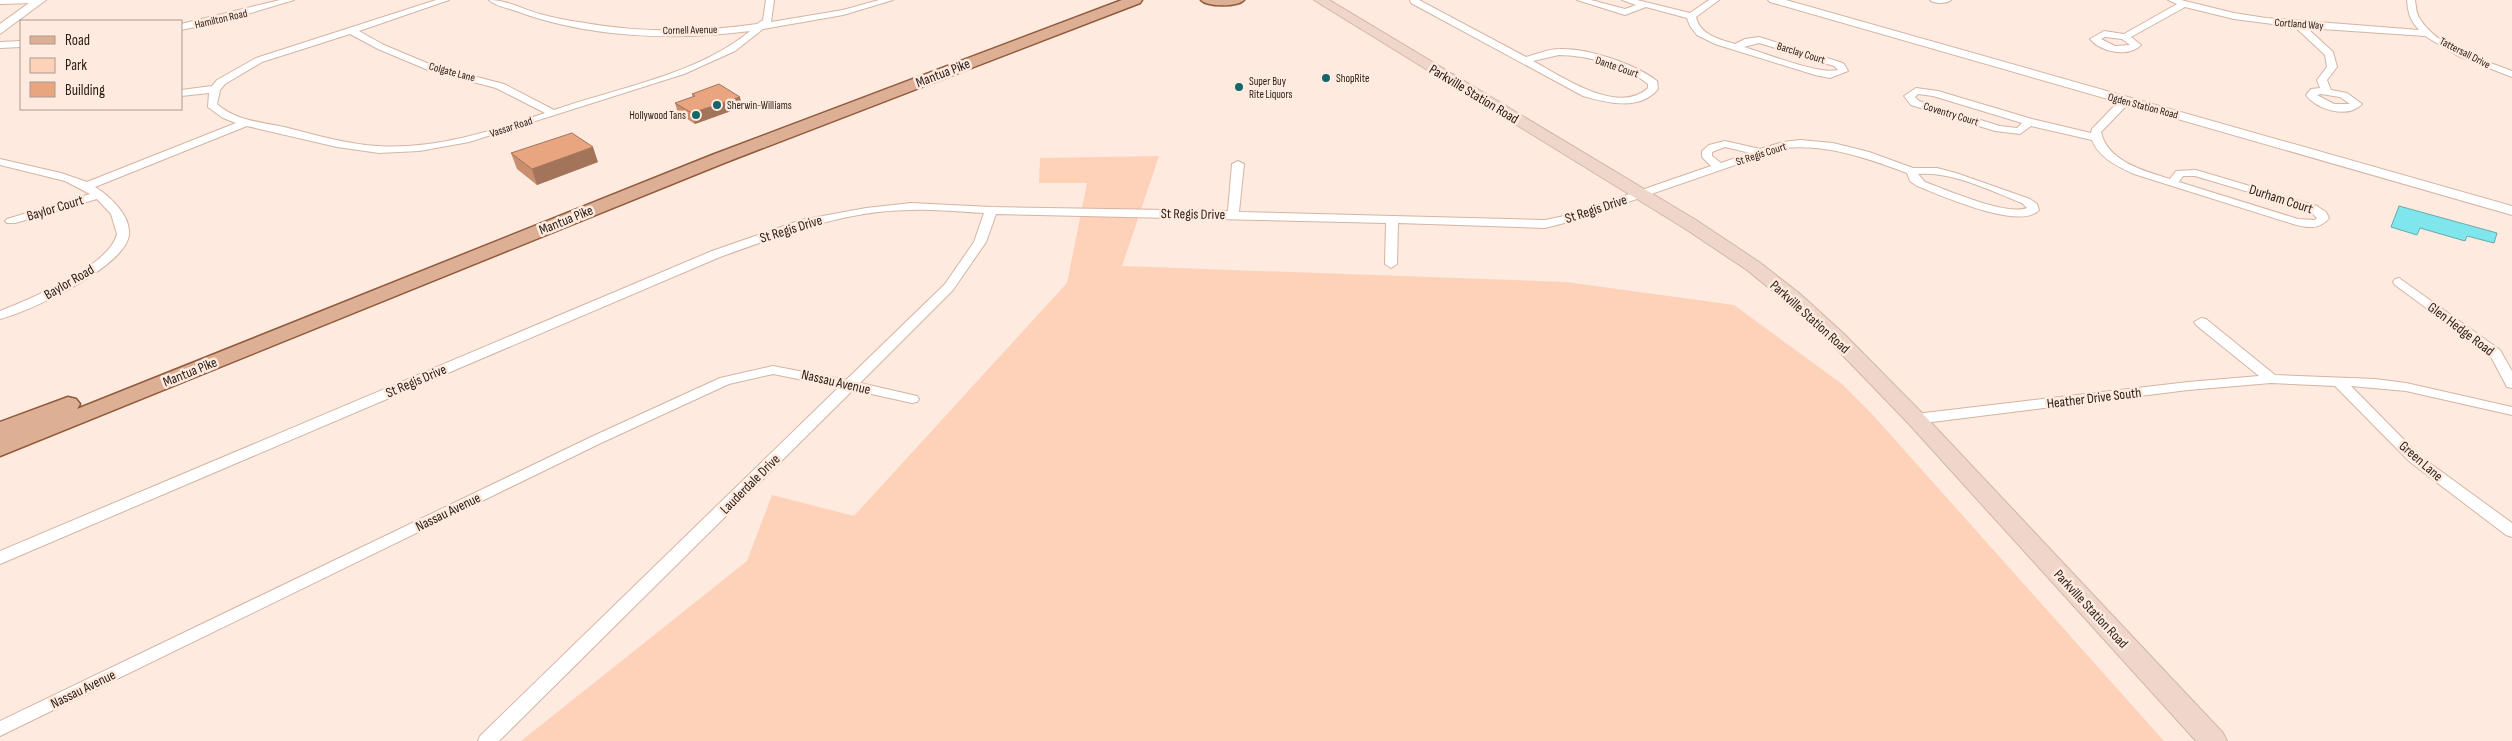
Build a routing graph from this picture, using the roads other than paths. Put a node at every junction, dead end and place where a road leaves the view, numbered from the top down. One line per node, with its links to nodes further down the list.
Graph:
1 (33, 0): 21 (street)
2 (40, 0): 30 (street)
3 (286, 0): 28 (street, Hamilton Road)
4 (445, 0): 31 (street)
5 (493, 0): 29 (street, Cornell Avenue)
6 (770, 0): 29 (street)
7 (889, 0): 29 (street, Cornell Avenue)
8 (1135, 0): 24 (main road, Mantua Pike)
9 (1153, 0): 24 (main road)
10 (1208, 0): 11 (main road)
11 (1237, 0)
12 (1320, 0): 55 (main road, Parkville Station Road)
13 (1581, 0): 25 (street)
14 (1626, 0): 25 (street)
15 (1715, 0): 26 (street)
16 (1774, 0): 42 (street, Ogden Station Road)
17 (1934, 0): 18 (street)
18 (1947, 0)
19 (2172, 0): 23 (street, Cortland Way)
20 (2411, 0): 32 (street, Tattersall Drive)
21 (0, 1)
22 (1414, 1): 37 (street, Dante Court)
23 (2184, 4): 27 (street, Cortland Way); 33 (street)
24 (1111, 5): 70 (main road, Mantua Pike); 75 (main road, Mantua Pike)
25 (1644, 5): 26 (street)
26 (1691, 16): 36 (street, Barclay Court)
27 (2297, 24): 32 (street, Cortland Way); 40 (street)
28 (182, 27)
29 (759, 27): 43 (street, Vassar Road)
30 (0, 30)
31 (350, 30): 39 (street); 43 (street, Colgate Lane)
32 (2428, 33): 38 (street, Tattersall Drive)
33 (2125, 37)
34 (20, 44): 35 (street)
35 (0, 45)
36 (1736, 48): 36 (street, Barclay Court)
37 (1526, 60): 37 (street, Dante Court)
38 (2512, 74)
39 (215, 89): 41 (street); 44 (street, Vassar Road)
40 (2326, 91)
41 (182, 93)
42 (2125, 101): 46 (street); 57 (street, Ogden Station Road)
43 (553, 113): 44 (street, Vassar Road)
44 (248, 122): 53 (street)
45 (2029, 122): 45 (street, Coventry Court); 46 (street, Coventry Court)
46 (2095, 137): 52 (street, Durham Court)
47 (1759, 153): 50 (street, St Regis Court); 50 (street); 51 (street, St Regis Court)
48 (0, 162): 53 (street, Baylor Road)
49 (1238, 164): 58 (street)
50 (1720, 168): 55 (street, St Regis Court)
51 (1912, 171): 51 (street, St Regis Court)
52 (2172, 183): 52 (street, Durham Court)
53 (86, 186): 54 (street, Baylor Road)
54 (98, 195): 60 (street, Baylor Court); 63 (street, Baylor Road)
55 (1640, 195): 59 (street, St Regis Drive); 72 (main road, Parkville Station Road)
56 (991, 210): 58 (street, St Regis Drive); 68 (street, Lauderdale Drive); 77 (street, St Regis Drive)
57 (2512, 211)
58 (1233, 214): 59 (street, St Regis Drive)
59 (1392, 220): 61 (street)
60 (12, 221)
61 (1391, 264)
62 (2399, 282): 67 (street, Glen Hedge Road)
63 (0, 315)
64 (2201, 322): 65 (street)
65 (2271, 379): 66 (street, Heather Drive South); 72 (street, Heather Drive South)
66 (2338, 381): 71 (street, Heather Drive South); 76 (street, Green Lane)
67 (2512, 384)
68 (850, 386): 69 (street, Nassau Avenue); 78 (street, Nassau Avenue); 79 (street, Lauderdale Drive)
69 (912, 399)
70 (74, 402): 73 (main road); 74 (main road, Mantua Pike)
71 (2512, 411)
72 (1916, 420): 80 (main road, Parkville Station Road)
73 (0, 426)
74 (0, 431)
75 (0, 448)
76 (2512, 532)
77 (0, 558)
78 (0, 730)
79 (487, 741)
80 (2213, 741)

